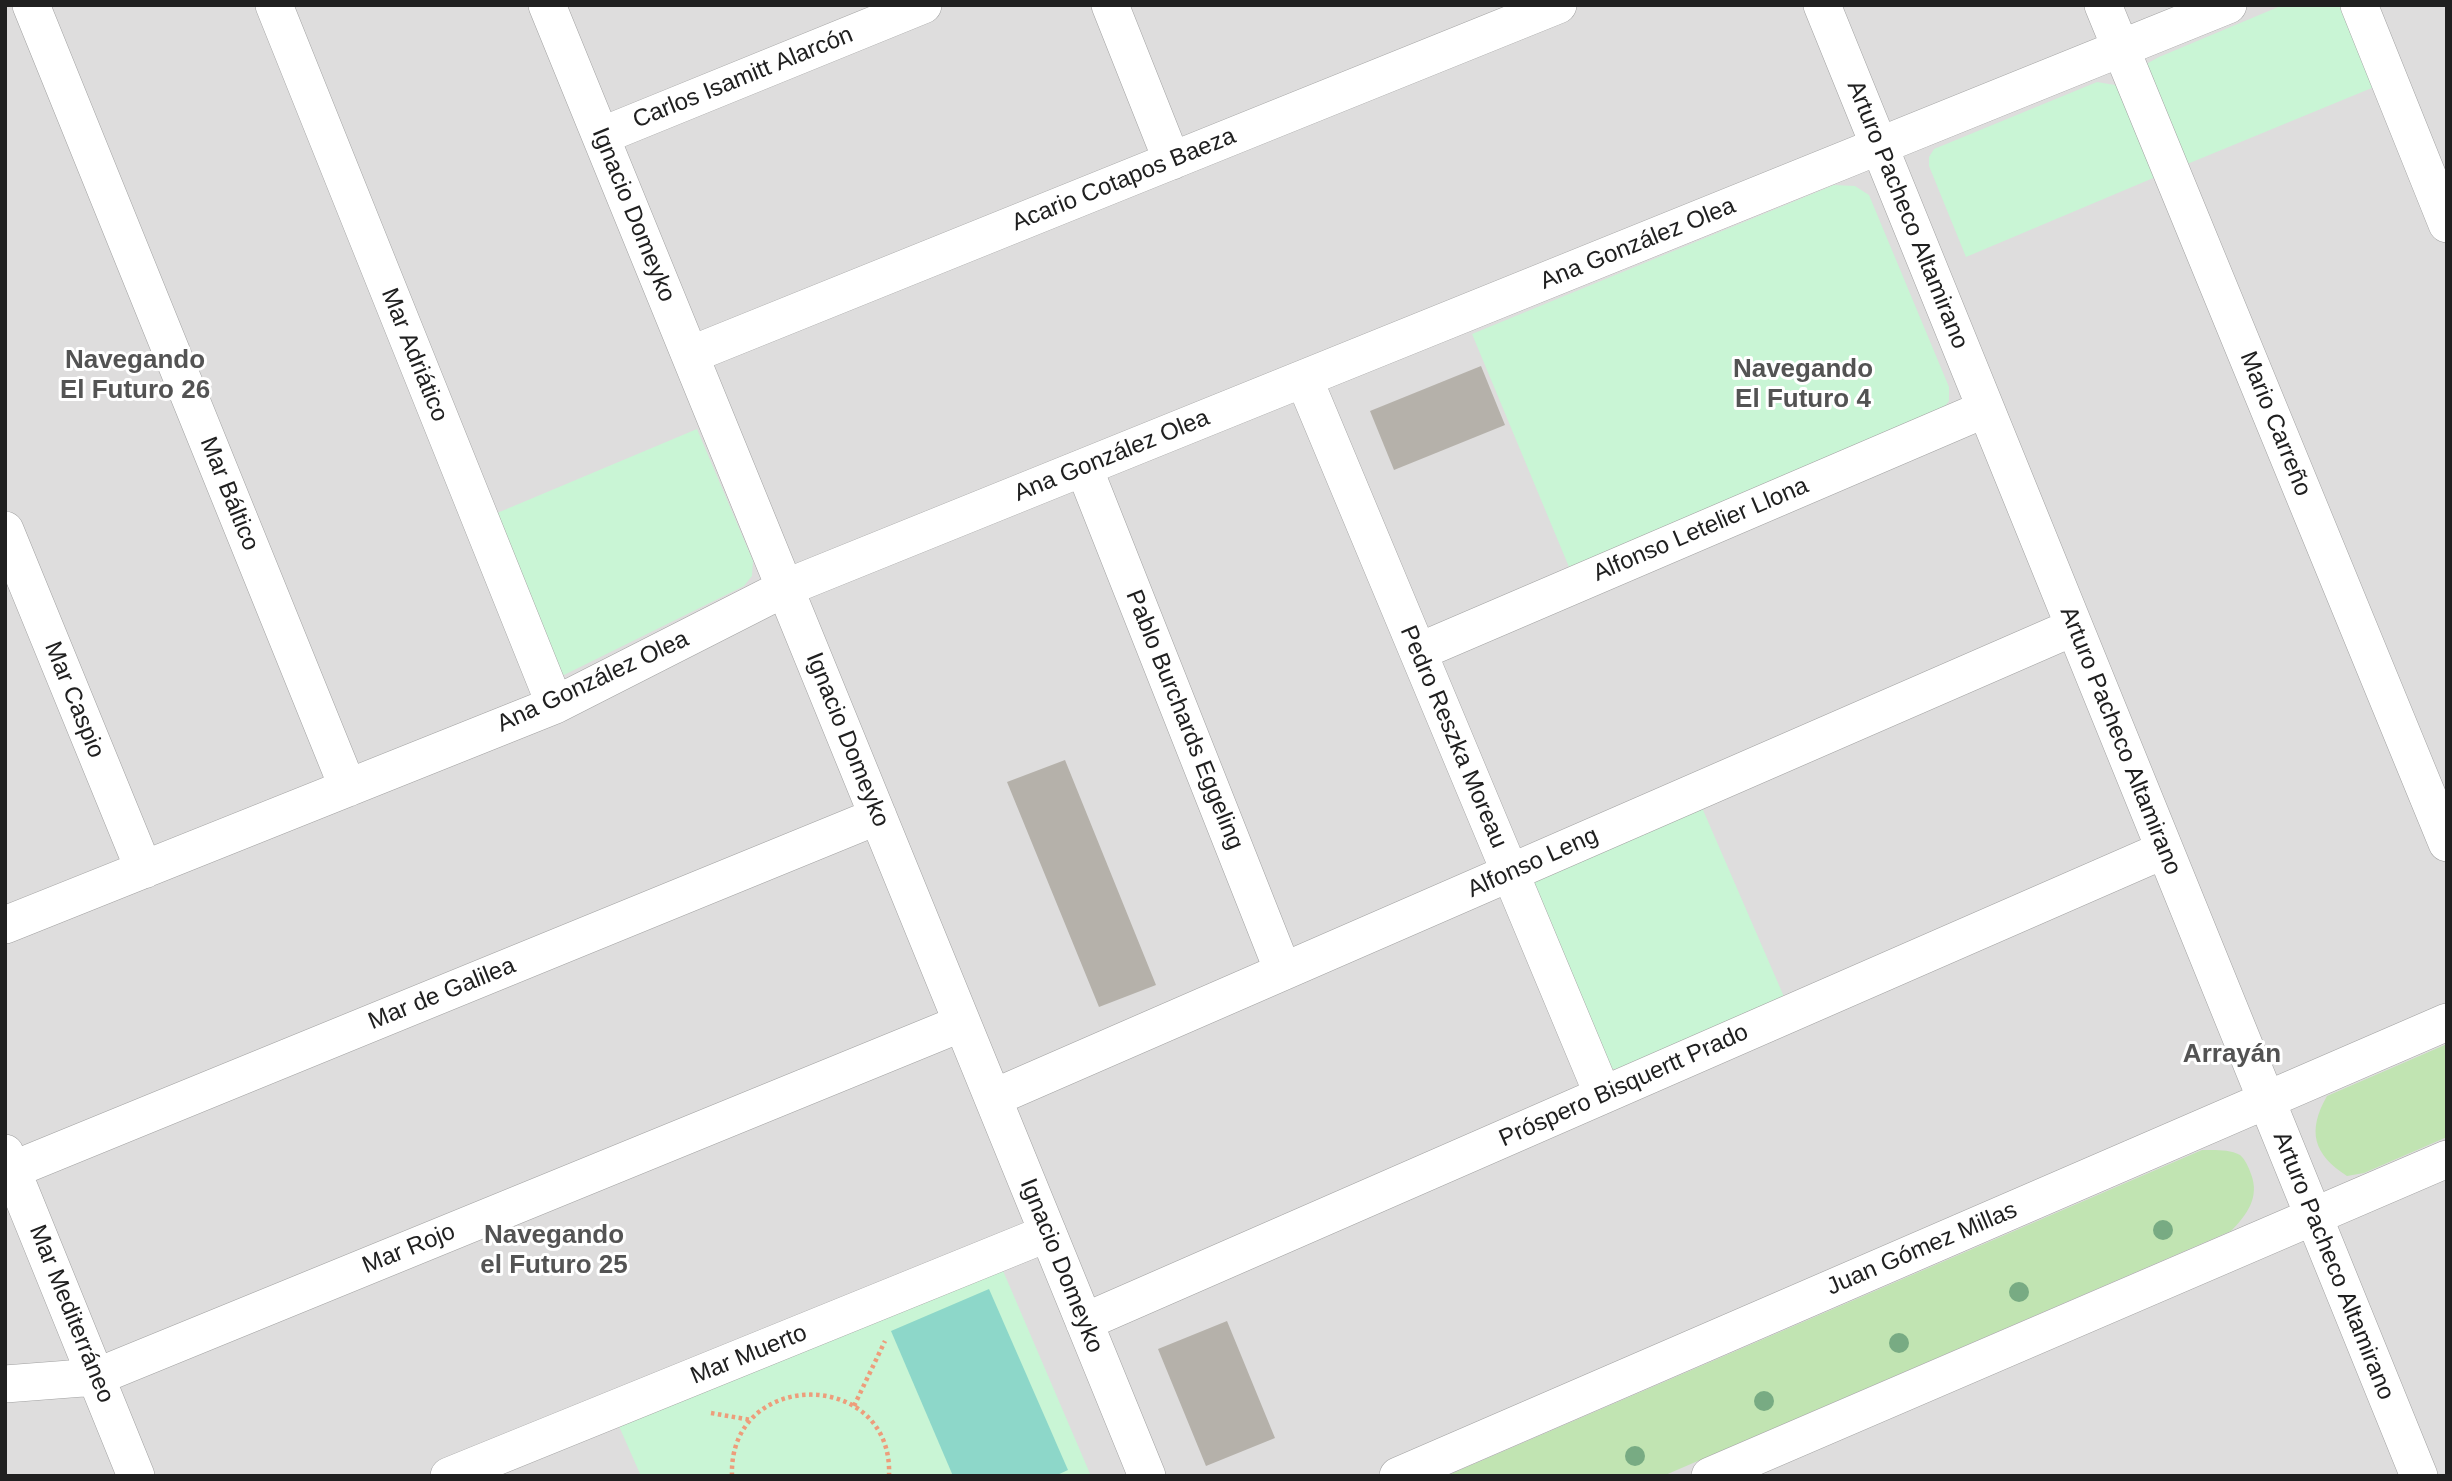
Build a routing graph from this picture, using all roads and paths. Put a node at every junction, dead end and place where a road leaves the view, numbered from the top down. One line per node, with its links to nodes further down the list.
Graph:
1 (32, 5): 26 (street, Mar Báltico)
2 (274, 5): 25 (street, Mar Adriático)
3 (547, 5): 12 (street, Ignacio Domeyko)
4 (923, 5): 12 (street, Carlos Isamitt Alarcón)
5 (1110, 5): 14 (street)
6 (1558, 5): 14 (street, Acario Cotapos Baeza)
7 (1822, 5): 13 (street, Arturo Pacheco Altamirano)
8 (2103, 5): 11 (street, Mario Carreño)
9 (2228, 5): 11 (street, Ana González Olea)
10 (2359, 5): 15 (street)
11 (2121, 49): 13 (street, Ana González Olea); 28 (street, Mario Carreño)
12 (601, 136): 17 (street, Ignacio Domeyko)
13 (1879, 146): 18 (street, Ana González Olea); 19 (street, Arturo Pacheco Altamirano)
14 (1172, 161): 17 (street, Acario Cotapos Baeza)
15 (2440, 188): 16 (street)
16 (2447, 224)
17 (690, 355): 22 (street, Ignacio Domeyko)
18 (1304, 379): 20 (street, Ana González Olea); 24 (street, Pedro Reszka Moreau)
19 (1985, 409): 23 (street, Arturo Pacheco Altamirano); 24 (street, Alfonso Letelier Llona)
20 (1084, 468): 22 (street, Ana González Olea); 33 (street, Pablo Burchards Eggeling)
21 (5, 530): 30 (street, Mar Caspio)
22 (785, 588): 25 (street, Ana González Olea); 27 (street, Ignacio Domeyko)
23 (2074, 627): 29 (street, Arturo Pacheco Altamirano); 31 (street, Alfonso Leng)
24 (1418, 652): 31 (street, Pedro Reszka Moreau)
25 (555, 705): 26 (street, Ana González Olea)
26 (348, 788): 30 (street, Ana González Olea)
27 (878, 816): 35 (street, Ignacio Domeyko); 40 (street, Mar de Galilea)
28 (2447, 843)
29 (2164, 850): 36 (street, Próspero Bisquertt Prado); 38 (street, Arturo Pacheco Altamirano)
30 (144, 870): 32 (street, Ana González Olea)
31 (1510, 873): 33 (street, Alfonso Leng); 36 (street, Pedro Reszka Moreau)
32 (5, 925)
33 (1283, 971): 37 (street, Alfonso Leng)
34 (2447, 1022): 38 (street, Juan Gómez Millas)
35 (962, 1023): 37 (street, Ignacio Domeyko); 45 (street, Mar Rojo)
36 (1603, 1095): 44 (street, Próspero Bisquertt Prado)
37 (993, 1098): 42 (street, Ignacio Domeyko)
38 (2266, 1100): 41 (street, Arturo Pacheco Altamirano); 53 (street, Juan Gómez Millas)
39 (2447, 1158): 41 (street)
40 (8, 1164): 45 (street, Mar Mediterráneo)
41 (2313, 1216): 54 (street); 55 (street, Arturo Pacheco Altamirano)
42 (1048, 1234): 43 (street, Mar Muerto); 44 (street, Ignacio Domeyko)
43 (891, 1297): 47 (path); 49 (street, Mar Muerto)
44 (1084, 1322): 52 (street, Ignacio Domeyko)
45 (96, 1377): 46 (street, Mar Rojo); 48 (street, Mar Mediterráneo)
46 (5, 1384)
47 (854, 1406): 50 (path); 51 (path)
48 (136, 1476)
49 (449, 1476)
50 (732, 1476)
51 (890, 1476)
52 (1147, 1476)
53 (1398, 1476)
54 (1710, 1476)
55 (2419, 1476)

